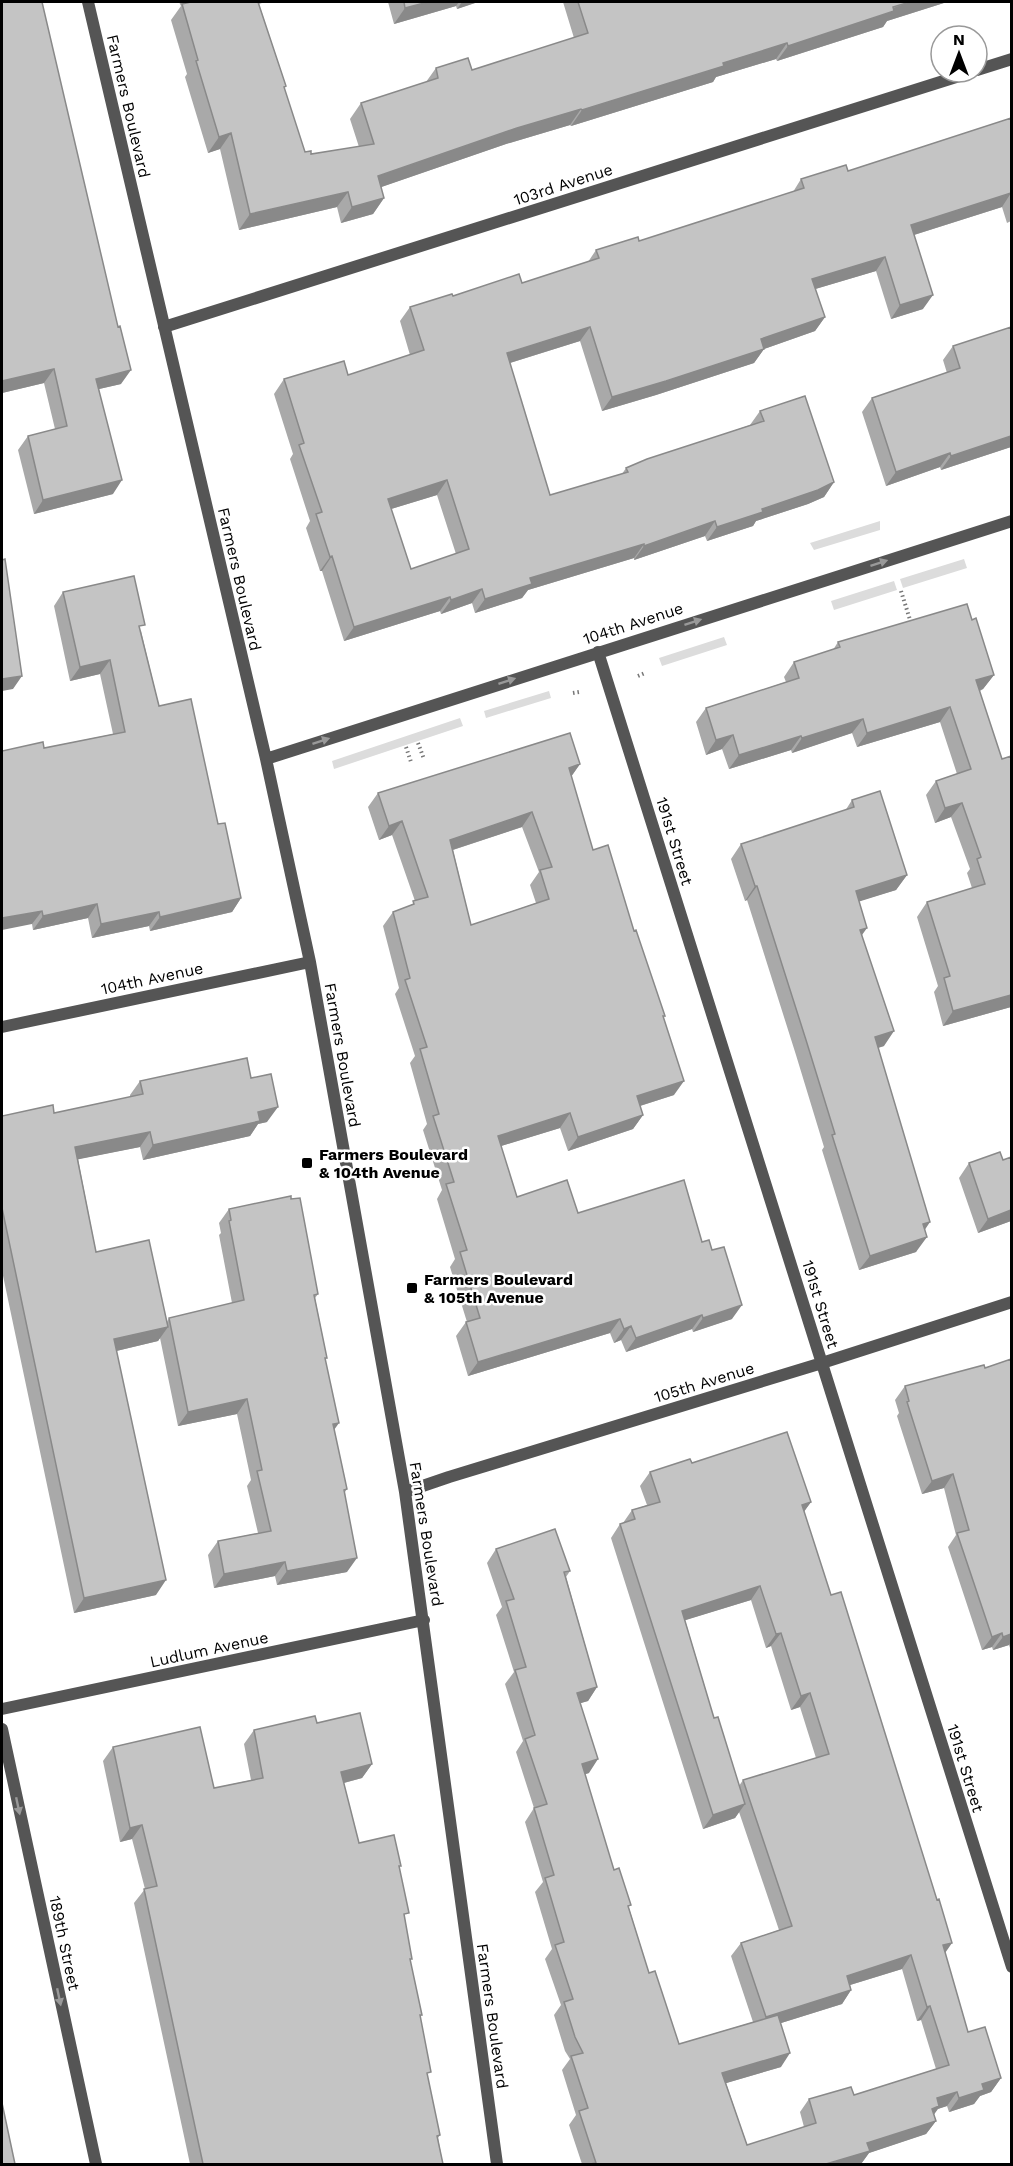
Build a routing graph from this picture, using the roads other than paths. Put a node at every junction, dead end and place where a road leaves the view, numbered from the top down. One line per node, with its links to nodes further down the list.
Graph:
1 (88, 2): 5 (street, Farmers Boulevard)
2 (1011, 59): 3 (street)
3 (989, 66)
4 (934, 84): 5 (street, 103rd Avenue)
5 (164, 327): 8 (street, Farmers Boulevard)
6 (1011, 524): 7 (street, 104th Avenue, one-way to 6)
7 (598, 652): 8 (street, 104th Avenue, one-way to 7); 12 (street, 191st Street)
8 (266, 759): 9 (street, Farmers Boulevard)
9 (310, 962): 10 (street, 104th Avenue); 13 (street, Farmers Boulevard)
10 (2, 1027)
11 (1011, 1302): 12 (street, 105th Avenue)
12 (822, 1363): 13 (street, 105th Avenue); 17 (street, 191st Street)
13 (405, 1492): 14 (street, Farmers Boulevard)
14 (424, 1620): 15 (street, Ludlum Avenue); 19 (street, Farmers Boulevard)
15 (2, 1709)
16 (2, 1729): 18 (street, 189th Street, one-way to 18)
17 (1011, 1967)
18 (96, 2164)
19 (497, 2164)

